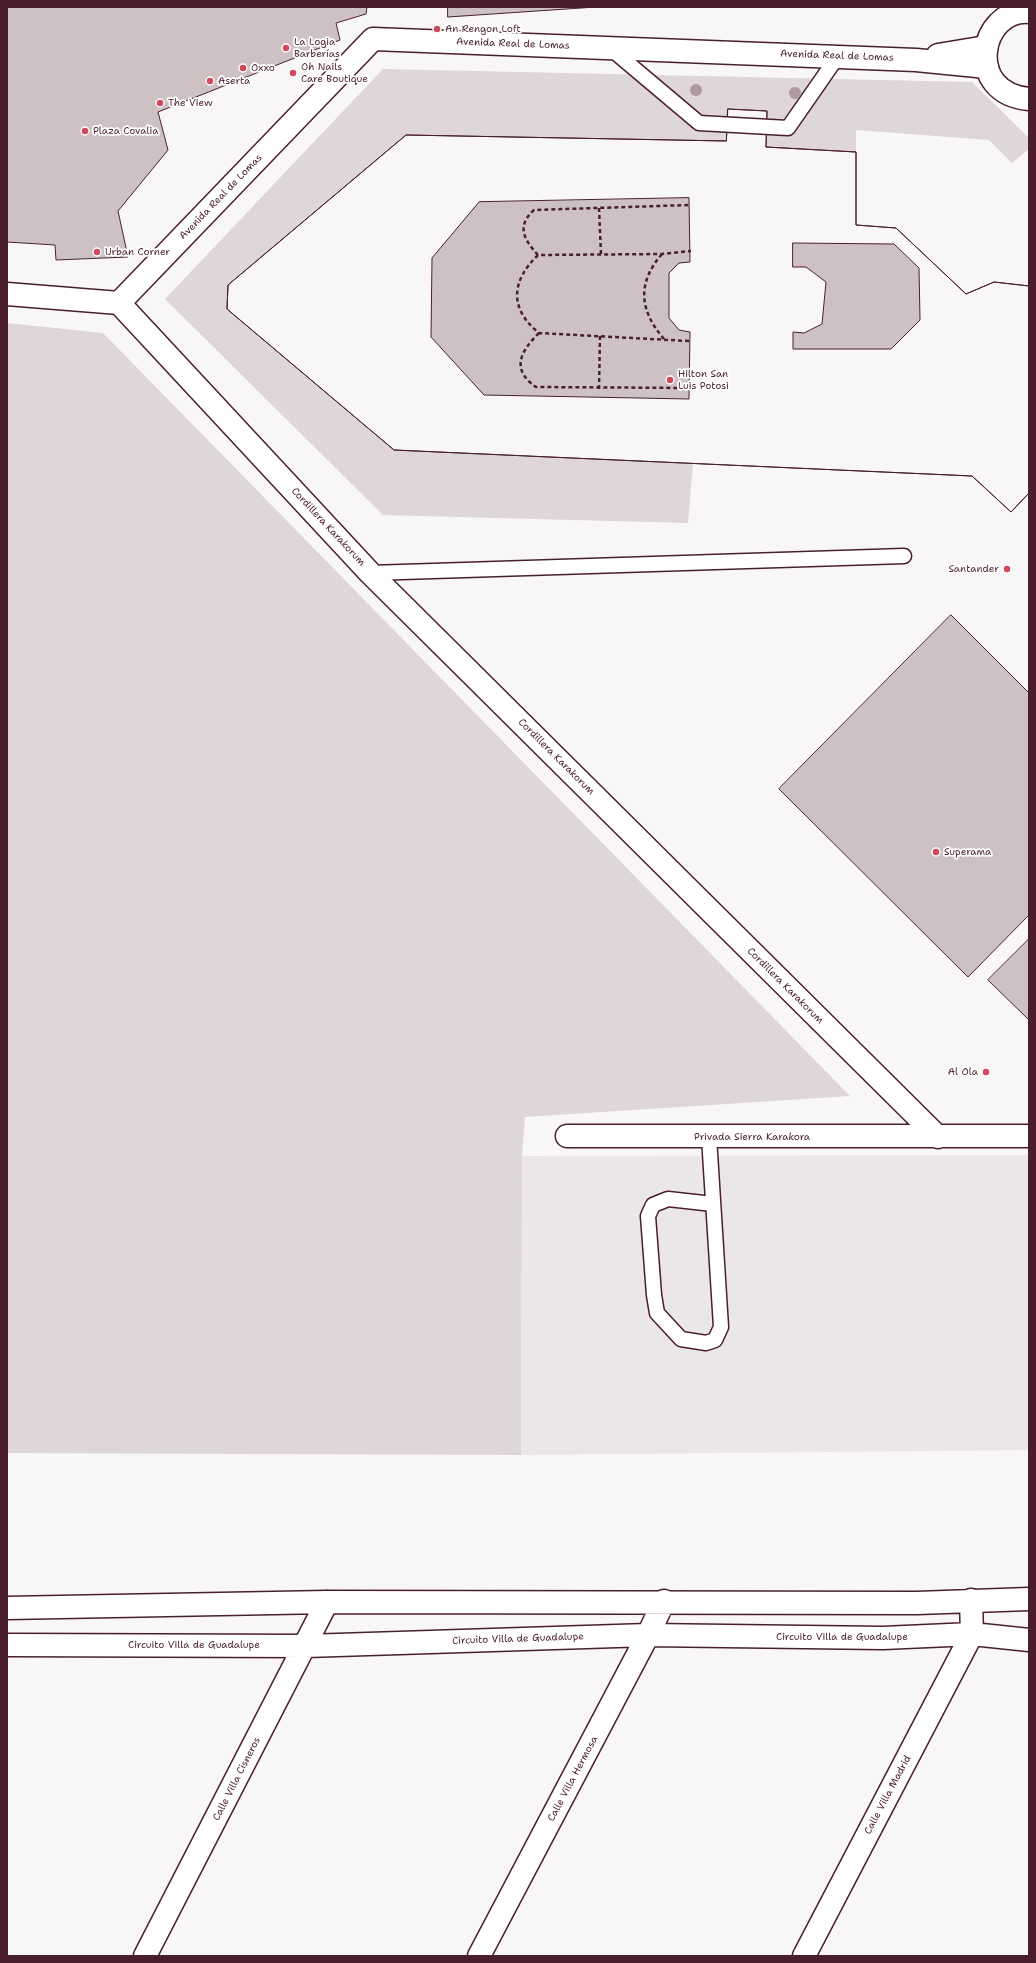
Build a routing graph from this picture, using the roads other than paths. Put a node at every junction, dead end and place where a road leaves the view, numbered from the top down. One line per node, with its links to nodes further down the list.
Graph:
1 (1018, 11): 4 (street)
2 (610, 48): 3 (street, Avenida Real de Lomas); 3 (lane); 7 (street, Avenida Real de Lomas)
3 (838, 56): 4 (street, Avenida Real de Lomas)
4 (986, 57): 5 (street)
5 (1029, 99)
6 (7, 294): 7 (street)
7 (119, 303): 9 (street, Cordillera Karakorum)
8 (904, 556): 9 (lane)
9 (370, 573): 13 (street, Cordillera Karakorum)
10 (567, 1136): 12 (street, Privada Sierra Karakora)
11 (1029, 1136): 13 (street)
12 (709, 1137): 13 (street, Privada Sierra Karakora); 14 (lane)
13 (938, 1137)
14 (713, 1204): 14 (lane)
15 (1029, 1599): 16 (street)
16 (971, 1600): 17 (street); 20 (street)
17 (664, 1601): 18 (street); 21 (street, Calle Villa Hermosa)
18 (327, 1602): 19 (street); 24 (street, Calle Villa Cisneros)
19 (7, 1608)
20 (972, 1634): 21 (street, Circuito Villa de Guadalupe); 22 (street, Circuito Villa de Guadalupe); 27 (street, Calle Villa Madrid)
21 (648, 1635): 24 (street, Circuito Villa de Guadalupe); 26 (street, Calle Villa Hermosa)
22 (1029, 1640)
23 (7, 1644): 24 (street, Circuito Villa de Guadalupe)
24 (306, 1646): 25 (street, Calle Villa Cisneros)
25 (145, 1956)
26 (479, 1956)
27 (804, 1956)

